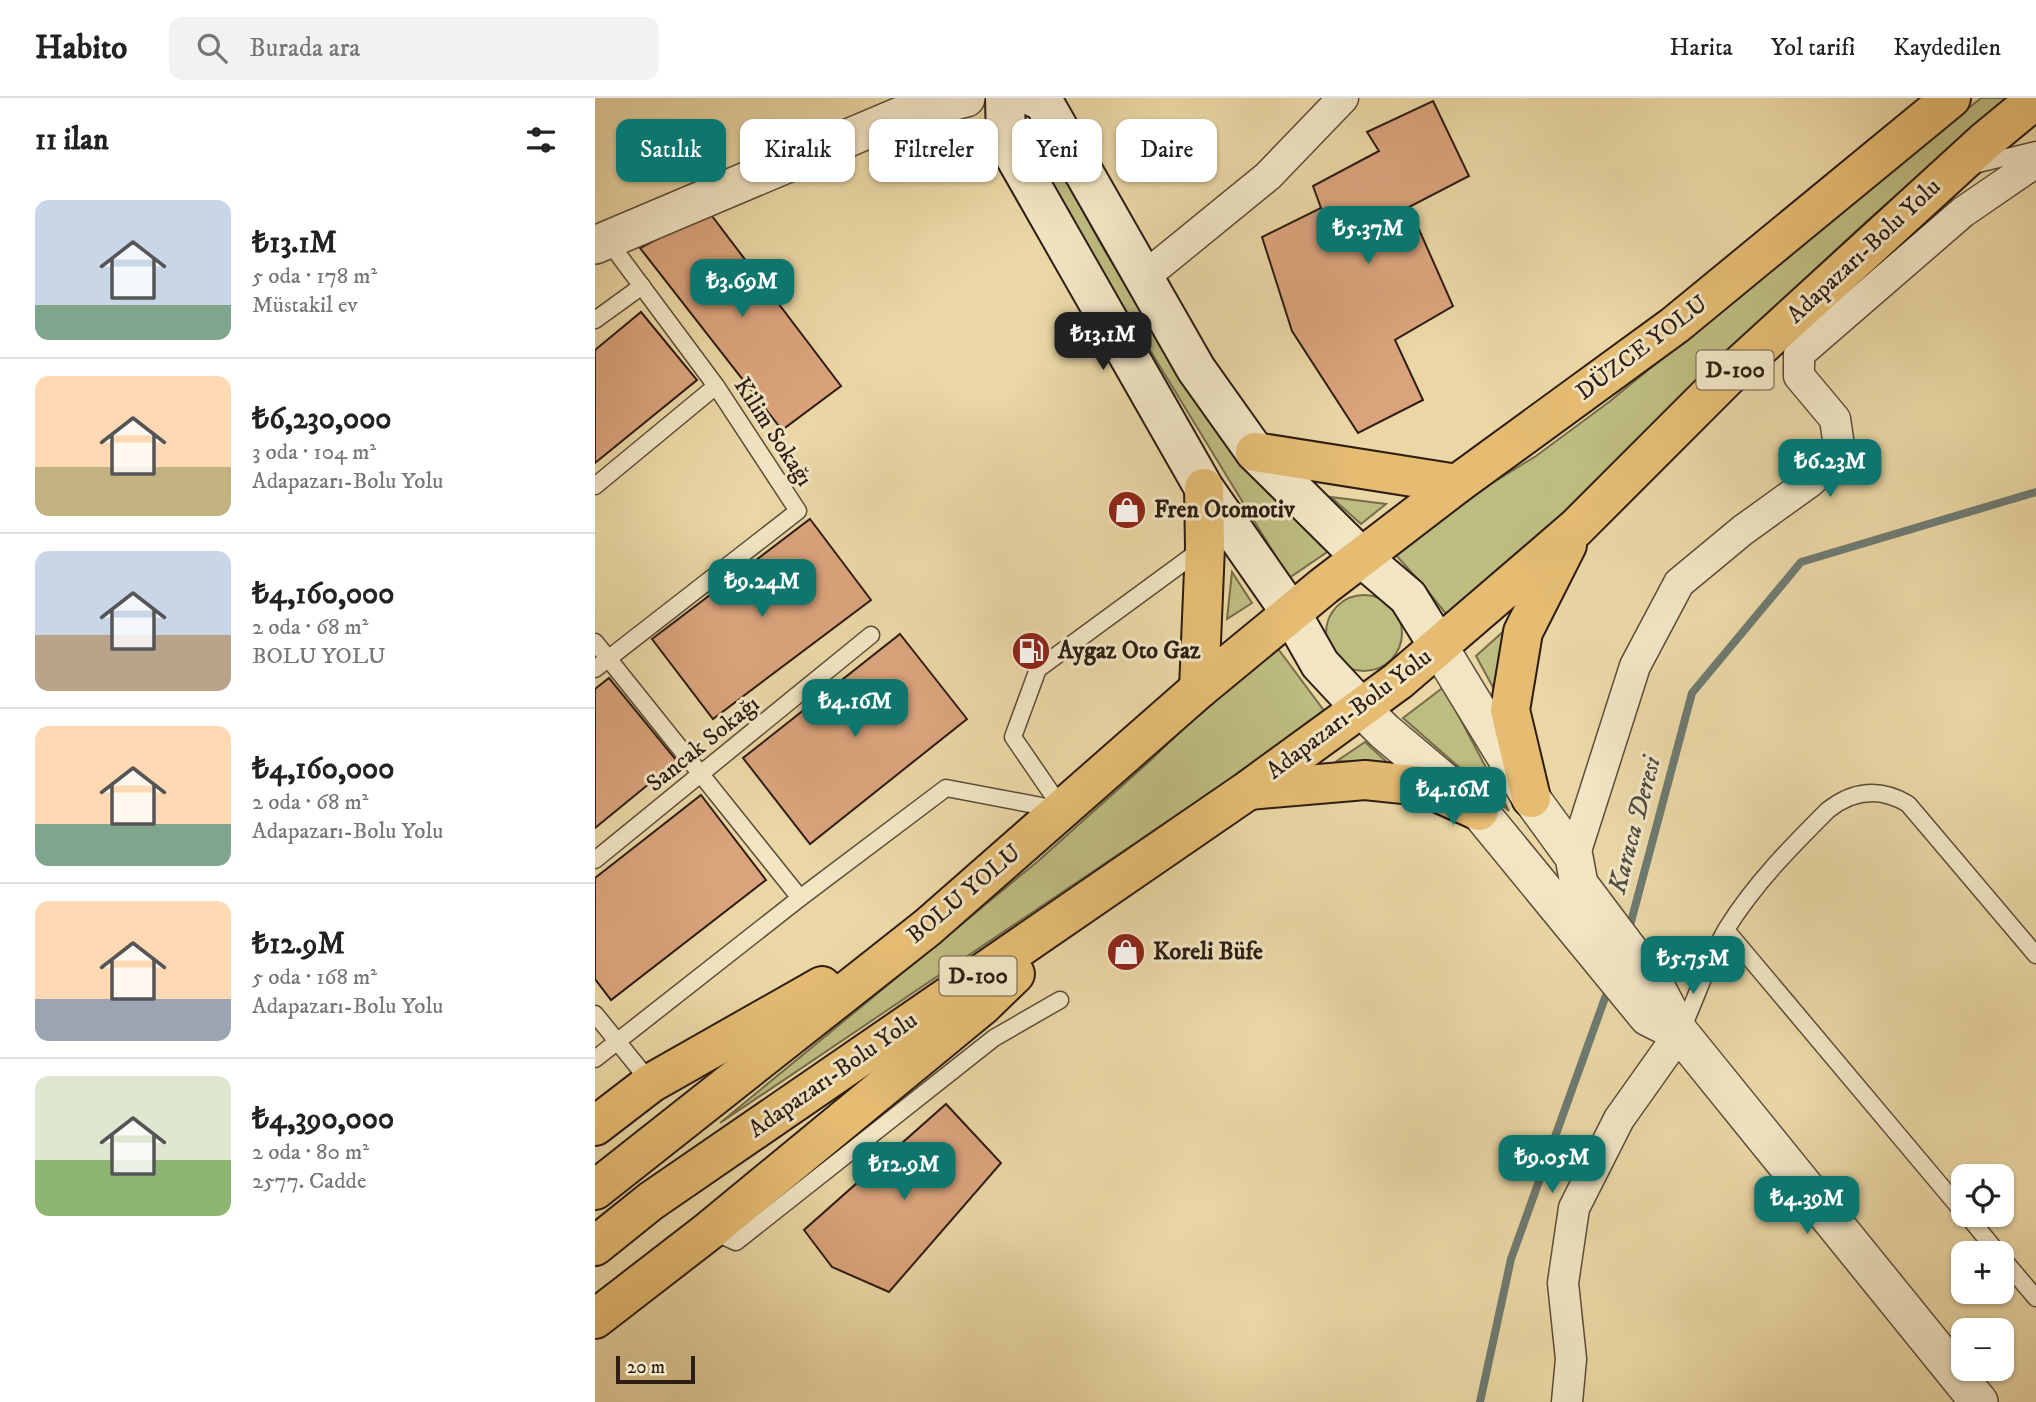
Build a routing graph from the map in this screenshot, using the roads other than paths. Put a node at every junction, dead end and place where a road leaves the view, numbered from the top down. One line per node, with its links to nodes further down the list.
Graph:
1 (966, 98): 10 (street)
2 (1005, 98): 18 (main road)
3 (1035, 98): 11 (main road)
4 (1343, 98): 11 (street)
5 (1951, 98): 16 (highway, DÜZCE YOLU / D-100)
6 (2036, 99): 9 (highway, Adapazarı-Bolu Yolu / D-100)
7 (2036, 150): 9 (lane)
8 (2036, 162): 36 (street)
9 (1954, 169): 19 (highway, Adapazarı-Bolu Yolu / D-100)
10 (601, 242): 12 (lane, Kilim Sokağı)
11 (1143, 278): 15 (main road)
12 (642, 286): 13 (lane); 14 (lane, Kilim Sokağı)
13 (595, 320)
14 (716, 386): 17 (lane); 27 (lane, Kilim Sokağı)
15 (1255, 452): 16 (highway); 21 (main road)
16 (1457, 484): 21 (highway, DÜZCE YOLU / D-100)
17 (595, 486)
18 (1203, 488): 20 (highway); 23 (main road)
19 (1576, 528): 26 (highway, Adapazarı-Bolu Yolu / D-100); 32 (highway)
20 (1205, 547): 28 (highway); 33 (lane)
21 (1361, 557): 22 (highway, DÜZCE YOLU / D-100); 26 (main road)
22 (1324, 586): 23 (highway, BOLU YOLU / D-100)
23 (1291, 613): 28 (highway, BOLU YOLU / D-100); 29 (main road)
24 (871, 635): 30 (lane, Sancak Sokağı)
25 (595, 642): 27 (lane)
26 (1439, 647): 29 (highway, Adapazarı-Bolu Yolu / D-100); 32 (street)
27 (602, 664): 30 (lane)
28 (1199, 689): 33 (highway, BOLU YOLU / D-100)
29 (1361, 708): 31 (highway, Adapazarı-Bolu Yolu / D-100); 34 (street)
30 (701, 774): 35 (lane, Sancak Sokağı); 38 (lane)
31 (1247, 791): 34 (highway); 37 (highway, Adapazarı-Bolu Yolu / D-100)
32 (1531, 798): 36 (street)
33 (1063, 810): 38 (lane); 39 (highway, BOLU YOLU / D-100)
34 (1479, 811): 43 (street)
35 (595, 860)
36 (1576, 871): 43 (street)
37 (1110, 885): 52 (highway); 54 (highway, Adapazarı-Bolu Yolu / D-100)
38 (800, 898): 45 (lane)
39 (928, 927): 47 (highway); 49 (highway, BOLU YOLU / D-100)
40 (1726, 930): 41 (lane); 43 (lane); 50 (lane)
41 (2036, 955)
42 (1059, 1000): 52 (lane)
43 (1661, 1012): 58 (street); 59 (street)
44 (595, 1014): 45 (lane)
45 (617, 1042): 46 (lane); 47 (lane)
46 (595, 1059)
47 (651, 1083): 48 (highway)
48 (595, 1126)
49 (595, 1191)
50 (1951, 1198)
51 (1976, 1227): 53 (lane)
52 (710, 1230): 57 (highway)
53 (1988, 1241)
54 (595, 1246)
55 (2014, 1272): 56 (lane)
56 (2036, 1298)
57 (595, 1319)
58 (1567, 1402)
59 (1979, 1402)

